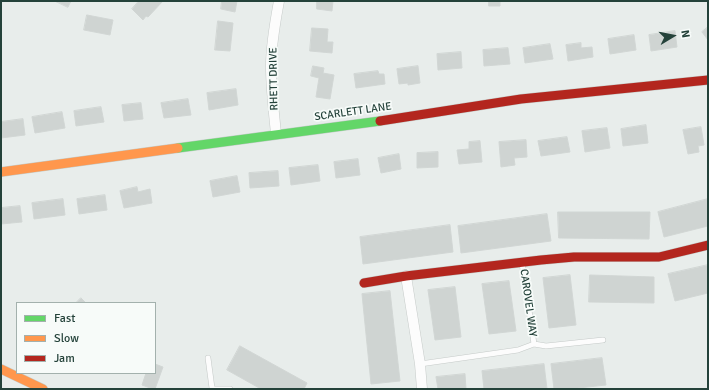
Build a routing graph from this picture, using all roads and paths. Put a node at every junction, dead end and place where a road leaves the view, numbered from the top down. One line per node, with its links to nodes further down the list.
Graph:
1 (279, 1): 3 (street, RHETT DRIVE)
2 (708, 80): 3 (street, SCARLETT LANE)
3 (276, 134): 4 (street, SCARLETT LANE)
4 (1, 172)
5 (708, 245): 6 (street)
6 (522, 262): 7 (street); 10 (lane, CAROVEL WAY)
7 (406, 276): 8 (street); 12 (street)
8 (364, 283)
9 (604, 340): 10 (lane)
10 (534, 344): 12 (lane)
11 (208, 358): 15 (lane)
12 (420, 364): 17 (street)
13 (1, 369): 14 (street)
14 (43, 389)
15 (212, 389): 16 (lane)
16 (230, 389)
17 (422, 389)

